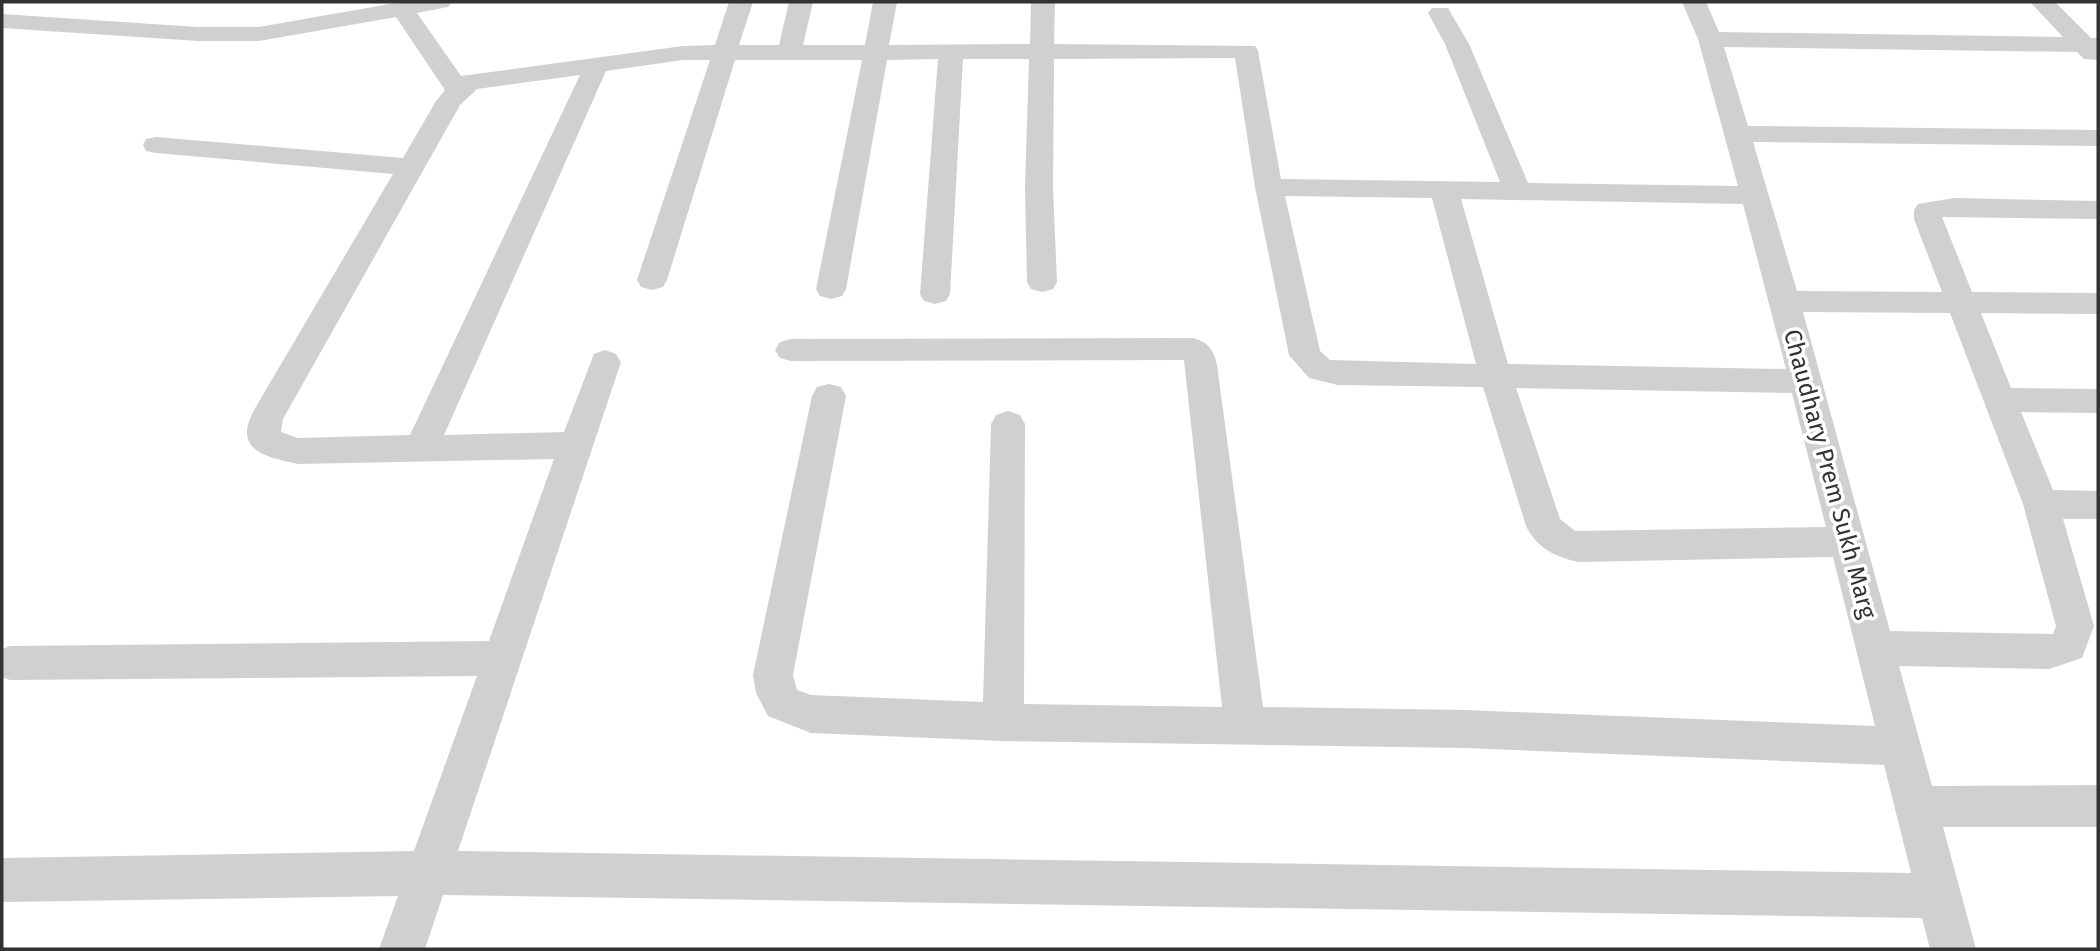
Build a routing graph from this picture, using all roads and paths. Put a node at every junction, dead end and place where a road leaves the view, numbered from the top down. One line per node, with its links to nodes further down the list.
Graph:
1 (440, 2): 8 (street)
2 (741, 2): 15 (street)
3 (801, 2): 16 (street)
4 (885, 2): 17 (street)
5 (1043, 2): 12 (street)
6 (1694, 2): 11 (street, Chaudhary Prem Sukh Marg)
7 (2042, 2): 13 (street)
8 (402, 9): 10 (street); 19 (street)
9 (1440, 13): 26 (street)
10 (2, 21)
11 (1710, 39): 13 (street); 20 (street, Chaudhary Prem Sukh Marg)
12 (1042, 50): 14 (street); 24 (street); 30 (street)
13 (2094, 50)
14 (951, 51): 17 (street); 32 (street)
15 (725, 53): 16 (street); 18 (street); 29 (street)
16 (789, 53): 17 (street)
17 (876, 54): 31 (street)
18 (597, 64): 19 (street); 45 (street)
19 (458, 90): 23 (street)
20 (1737, 135): 21 (street); 27 (street, Chaudhary Prem Sukh Marg)
21 (2098, 138)
22 (156, 145): 23 (street)
23 (411, 167): 45 (street)
24 (1269, 187): 25 (street); 38 (street)
25 (1444, 190): 26 (street); 38 (street)
26 (1518, 191): 27 (street)
27 (1755, 195): 33 (street, Chaudhary Prem Sukh Marg)
28 (2098, 210): 34 (street)
29 (652, 281)
30 (1042, 282)
31 (831, 289)
32 (935, 294)
33 (1785, 302): 34 (street); 39 (street, Chaudhary Prem Sukh Marg)
34 (1962, 302): 35 (street); 41 (street)
35 (2098, 303)
36 (792, 350): 53 (street)
37 (605, 362): 44 (street)
38 (1495, 375): 39 (street); 48 (street)
39 (1806, 381): 48 (street, Chaudhary Prem Sukh Marg)
40 (829, 396): 52 (street)
41 (1998, 400): 42 (street); 46 (street)
42 (2098, 401)
43 (1008, 424): 52 (street)
44 (576, 446): 45 (street); 50 (street)
45 (420, 450)
46 (2041, 503): 47 (street); 49 (street)
47 (2098, 505)
48 (1847, 542): 49 (street, Chaudhary Prem Sukh Marg)
49 (1875, 648): 54 (street, Chaudhary Prem Sukh Marg)
50 (503, 658): 51 (street); 57 (street)
51 (10, 663)
52 (1003, 722): 53 (street)
53 (1245, 725): 54 (street)
54 (1900, 746): 56 (street, Chaudhary Prem Sukh Marg)
55 (2098, 806): 56 (street)
56 (1916, 807): 59 (street, Chaudhary Prem Sukh Marg)
57 (428, 873): 58 (street); 59 (street); 60 (street)
58 (2, 880)
59 (1939, 896): 61 (street, Chaudhary Prem Sukh Marg)
60 (402, 949)
61 (1953, 949)

